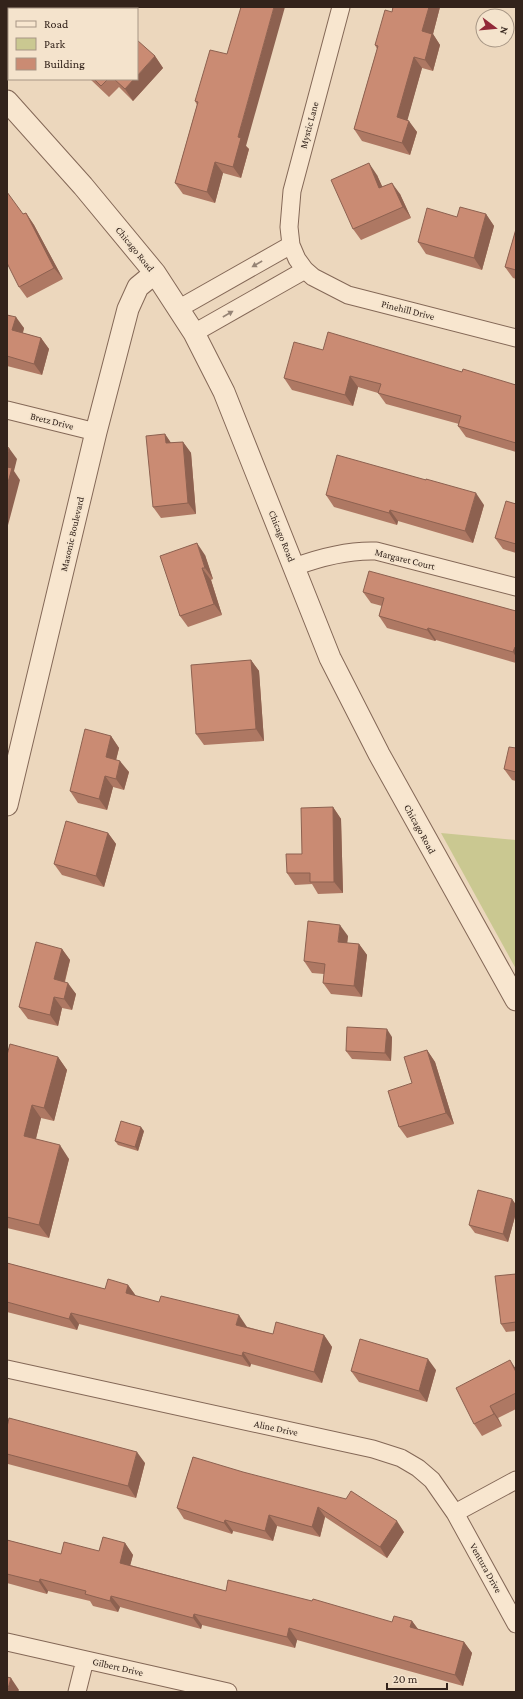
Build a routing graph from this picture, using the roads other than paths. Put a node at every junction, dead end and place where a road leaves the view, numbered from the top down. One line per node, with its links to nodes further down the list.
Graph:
1 (341, 7): 3 (street, Mystic Lane)
2 (7, 101): 5 (street, Chicago Road)
3 (291, 245): 4 (street, Pinehill Drive); 6 (street, one-way to 6)
4 (305, 270): 7 (street, one-way to 4); 8 (street, Pinehill Drive)
5 (155, 273): 6 (street, Chicago Road); 10 (street, Masonic Boulevard)
6 (178, 309): 7 (street, Chicago Road)
7 (194, 333): 11 (street, Chicago Road)
8 (516, 338)
9 (7, 410): 10 (street, Bretz Drive)
10 (96, 432): 13 (street, Masonic Boulevard)
11 (294, 567): 12 (street, Margaret Court); 14 (street, Chicago Road)
12 (516, 587)
13 (7, 805)
14 (516, 1000)
15 (7, 1369): 17 (street, Aline Drive)
16 (516, 1480): 17 (street)
17 (455, 1513): 18 (street, Ventura Drive)
18 (516, 1624)
19 (7, 1642): 20 (street, Gilbert Drive)
20 (85, 1660): 21 (street); 22 (street, Gilbert Drive)
21 (77, 1692)
22 (228, 1692)

